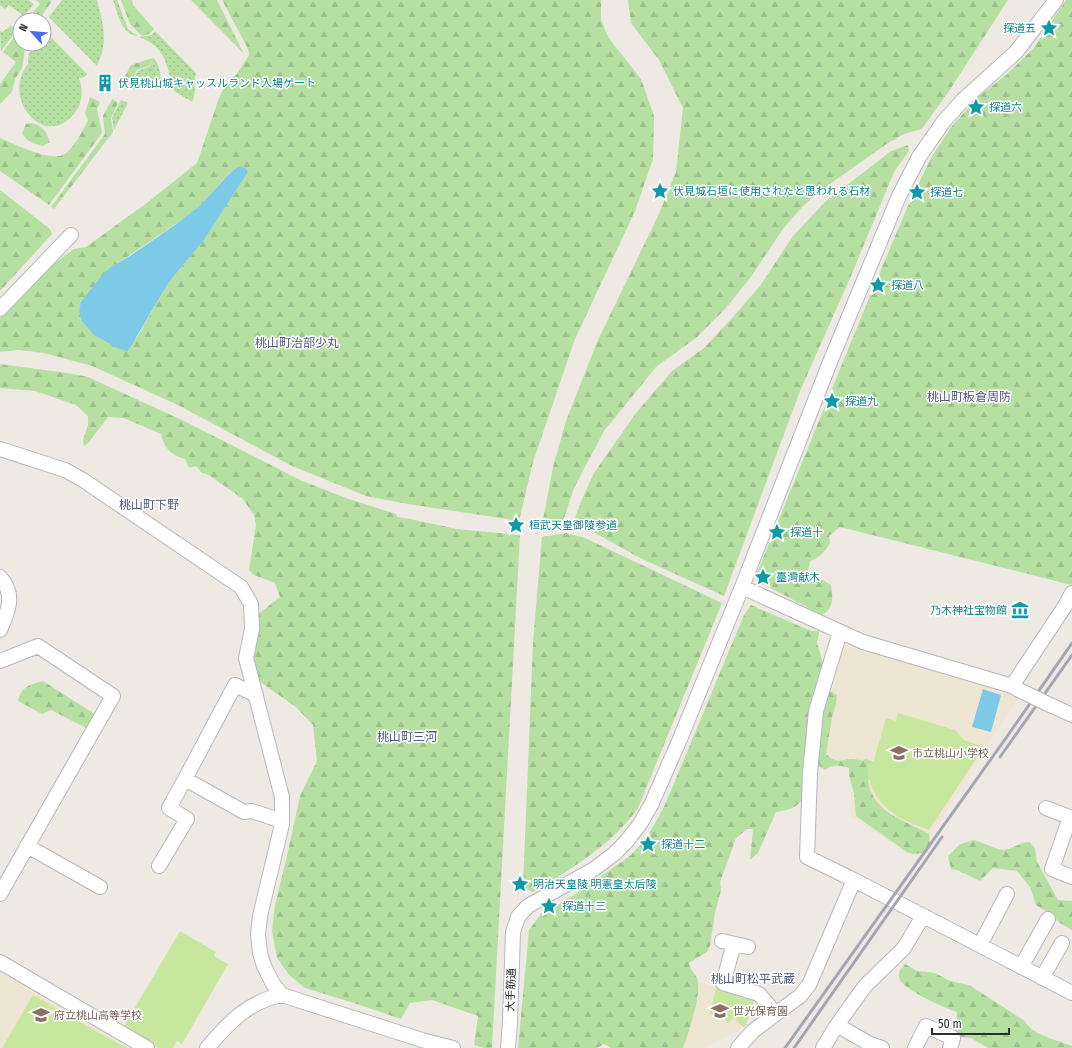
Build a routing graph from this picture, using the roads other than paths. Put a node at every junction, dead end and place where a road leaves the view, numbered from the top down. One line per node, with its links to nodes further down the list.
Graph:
1 (1056, 0): 6 (street)
2 (71, 235): 3 (street)
3 (0, 309)
4 (0, 449): 12 (street)
5 (0, 577): 8 (street)
6 (742, 587): 9 (street); 41 (street, 大手筋通)
7 (1072, 594): 11 (street)
8 (0, 630)
9 (840, 632): 11 (street); 21 (street)
10 (0, 661): 18 (street)
11 (1015, 688): 13 (street, bridge)
12 (256, 695): 14 (street); 17 (street)
13 (1072, 715)
14 (185, 779): 17 (street); 19 (street)
15 (1046, 808): 16 (street)
16 (1071, 817): 20 (street)
17 (282, 820): 34 (street)
18 (28, 846): 22 (street); 23 (street)
19 (159, 866)
20 (1072, 877)
21 (854, 880): 25 (street); 35 (street)
22 (100, 887)
23 (0, 894)
24 (1007, 894): 28 (street)
25 (923, 916): 28 (street); 36 (street)
26 (1048, 919): 31 (street)
27 (1062, 943): 32 (street)
28 (980, 945): 31 (street)
29 (748, 947): 35 (street)
30 (0, 962): 38 (street)
31 (1021, 966): 32 (street)
32 (1042, 978): 33 (street)
33 (1072, 993)
34 (282, 995): 37 (street); 39 (street)
35 (776, 1014): 42 (street)
36 (837, 1025): 43 (street); 44 (street)
37 (421, 1044): 40 (street)
38 (147, 1048)
39 (207, 1048)
40 (452, 1048)
41 (508, 1048)
42 (738, 1048)
43 (823, 1048)
44 (882, 1048)
45 (915, 1048): 46 (street)
46 (950, 1048)

